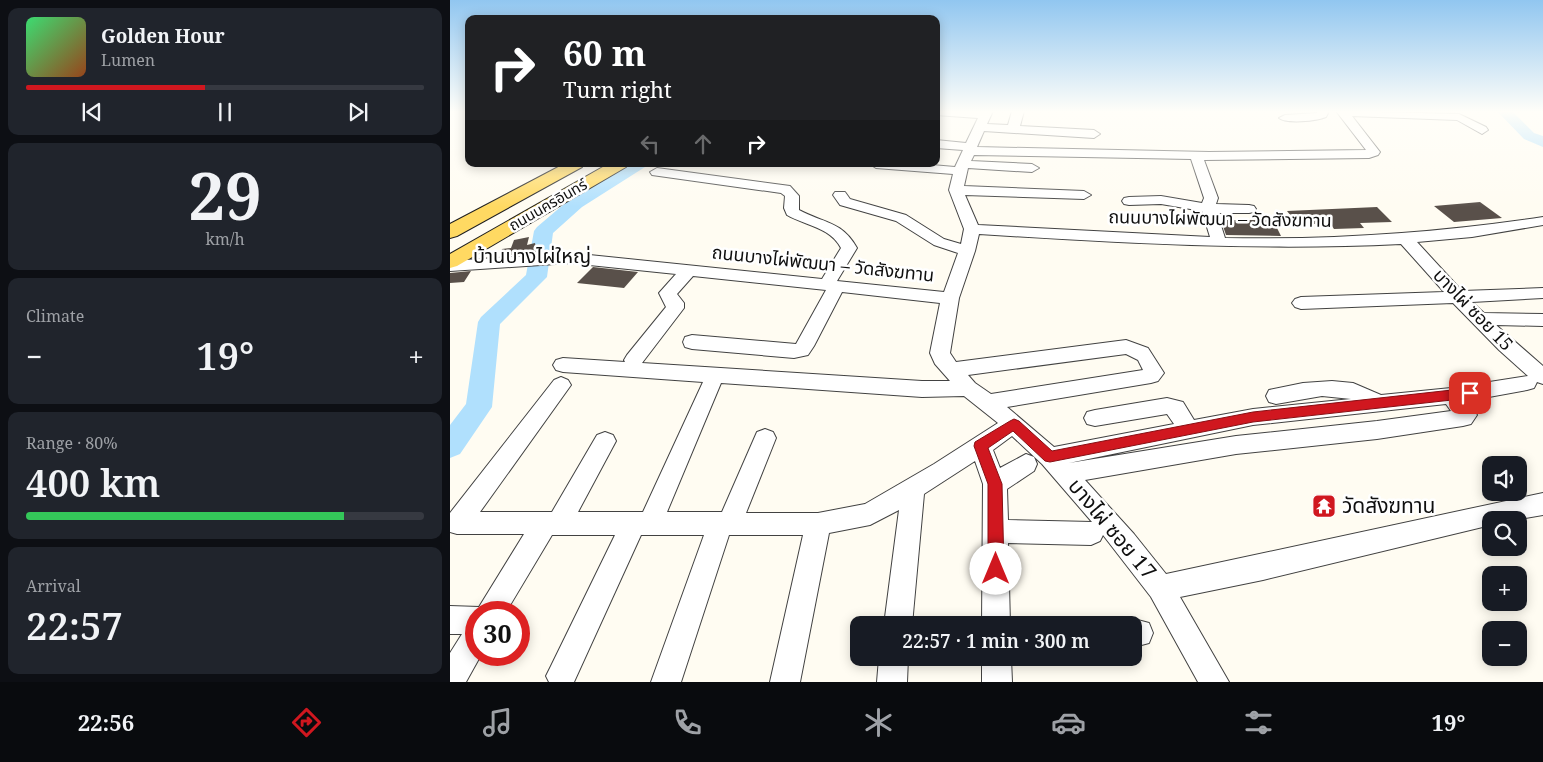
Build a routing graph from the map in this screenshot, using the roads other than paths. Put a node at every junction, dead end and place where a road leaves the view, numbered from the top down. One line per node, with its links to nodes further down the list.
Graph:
1 (973, 143): 4 (street)
2 (1367, 143): 5 (street)
3 (940, 145): 4 (street)
4 (970, 149): 5 (street); 11 (street)
5 (1193, 156): 19 (street)
6 (551, 167): 21 (main road, ถนนนครอินทร์)
7 (570, 167): 25 (main road, ถนนนครอินทร์)
8 (596, 167): 17 (main road, ถนนนครอินทร์)
9 (615, 167): 26 (main road, ถนนนครอินทร์)
10 (940, 167): 11 (street)
11 (962, 168): 12 (street); 14 (street)
12 (1032, 168)
13 (656, 172): 36 (street)
14 (956, 190): 16 (street); 24 (street)
15 (840, 195): 31 (street)
16 (1084, 195)
17 (539, 199): 26 (main road); 30 (main road, ถนนนครอินทร์)
18 (1129, 201): 19 (street)
19 (1208, 208): 20 (street); 29 (street)
20 (1249, 209)
21 (450, 220)
22 (1010, 221): 27 (street)
23 (1543, 221): 28 (street, ถนนบางไผ่พัฒนา – วัดสังฆทาน)
24 (972, 229): 27 (street, ถนนบางไผ่พัฒนา – วัดสังฆทาน); 31 (street, ถนนบางไผ่พัฒนา – วัดสังฆทาน)
25 (450, 232)
26 (494, 236): 32 (main road, ถนนนครอินทร์)
27 (1087, 236): 29 (street, ถนนบางไผ่พัฒนา – วัดสังฆทาน)
28 (1406, 240): 29 (street, ถนนบางไผ่พัฒนา – วัดสังฆทาน); 38 (street, บางไผ่ ซอย 15)
29 (1219, 242)
30 (450, 250)
31 (967, 250): 39 (street, ถนนบางไผ่พัฒนา – วัดสังฆทาน)
32 (480, 256): 33 (main road, ถนนนครอินทร์); 34 (street, ถนนบางไผ่พัฒนา – วัดสังฆทาน)
33 (450, 264)
34 (688, 270): 36 (street, ถนนบางไผ่พัฒนา – วัดสังฆทาน); 44 (street)
35 (734, 286): 36 (street)
36 (832, 289): 39 (street, ถนนบางไผ่พัฒนา – วัดสังฆทาน); 43 (street)
37 (1543, 293): 38 (street)
38 (1457, 296): 40 (street); 41 (street, บางไผ่ ซอย 15)
39 (950, 298): 45 (street, บางไผ่ ซอย 17)
40 (1301, 303)
41 (1480, 319): 42 (street); 46 (street, บางไผ่ ซอย 15)
42 (1543, 320)
43 (692, 342)
44 (634, 360)
45 (951, 370): 48 (street, บางไผ่ ซอย 17); 52 (street)
46 (1535, 380): 50 (street)
47 (712, 384): 68 (street)
48 (968, 388): 52 (street, บางไผ่ ซอย 17); 67 (street)
49 (1276, 396): 53 (street)
50 (1451, 396): 51 (street); 56 (street)
51 (1401, 401): 53 (street); 56 (street)
52 (988, 402): 55 (street, บางไผ่ ซอย 17)
53 (1378, 403): 57 (street)
54 (1095, 418): 57 (street)
55 (1014, 424): 60 (street); 61 (street, บางไผ่ ซอย 17)
56 (1418, 424): 63 (street)
57 (1188, 429): 61 (street)
58 (766, 438): 69 (street)
59 (605, 441): 67 (street)
60 (980, 446): 64 (street); 65 (street)
61 (1050, 457): 63 (street, บางไผ่ ซอย 17)
62 (1026, 464): 64 (street)
63 (1066, 474): 73 (street, บางไผ่ ซอย 17)
64 (995, 484): 71 (street)
65 (913, 488): 70 (street); 75 (street)
66 (1543, 504): 73 (street)
67 (552, 523): 68 (street); 74 (street)
68 (642, 523): 69 (street); 82 (street)
69 (725, 523): 70 (street); 84 (street)
70 (818, 524): 85 (street)
71 (996, 531): 72 (street); 76 (street)
72 (1091, 532)
73 (1160, 588): 88 (street, บางไผ่ ซอย 17)
74 (499, 601)
75 (899, 616)
76 (996, 616)
77 (450, 620): 78 (street)
78 (465, 620)
79 (465, 655): 83 (street)
80 (893, 666): 86 (street)
81 (997, 666): 87 (street)
82 (561, 676)
83 (450, 680)
84 (666, 682)
85 (785, 682)
86 (892, 682)
87 (997, 682)
88 (1214, 682)

